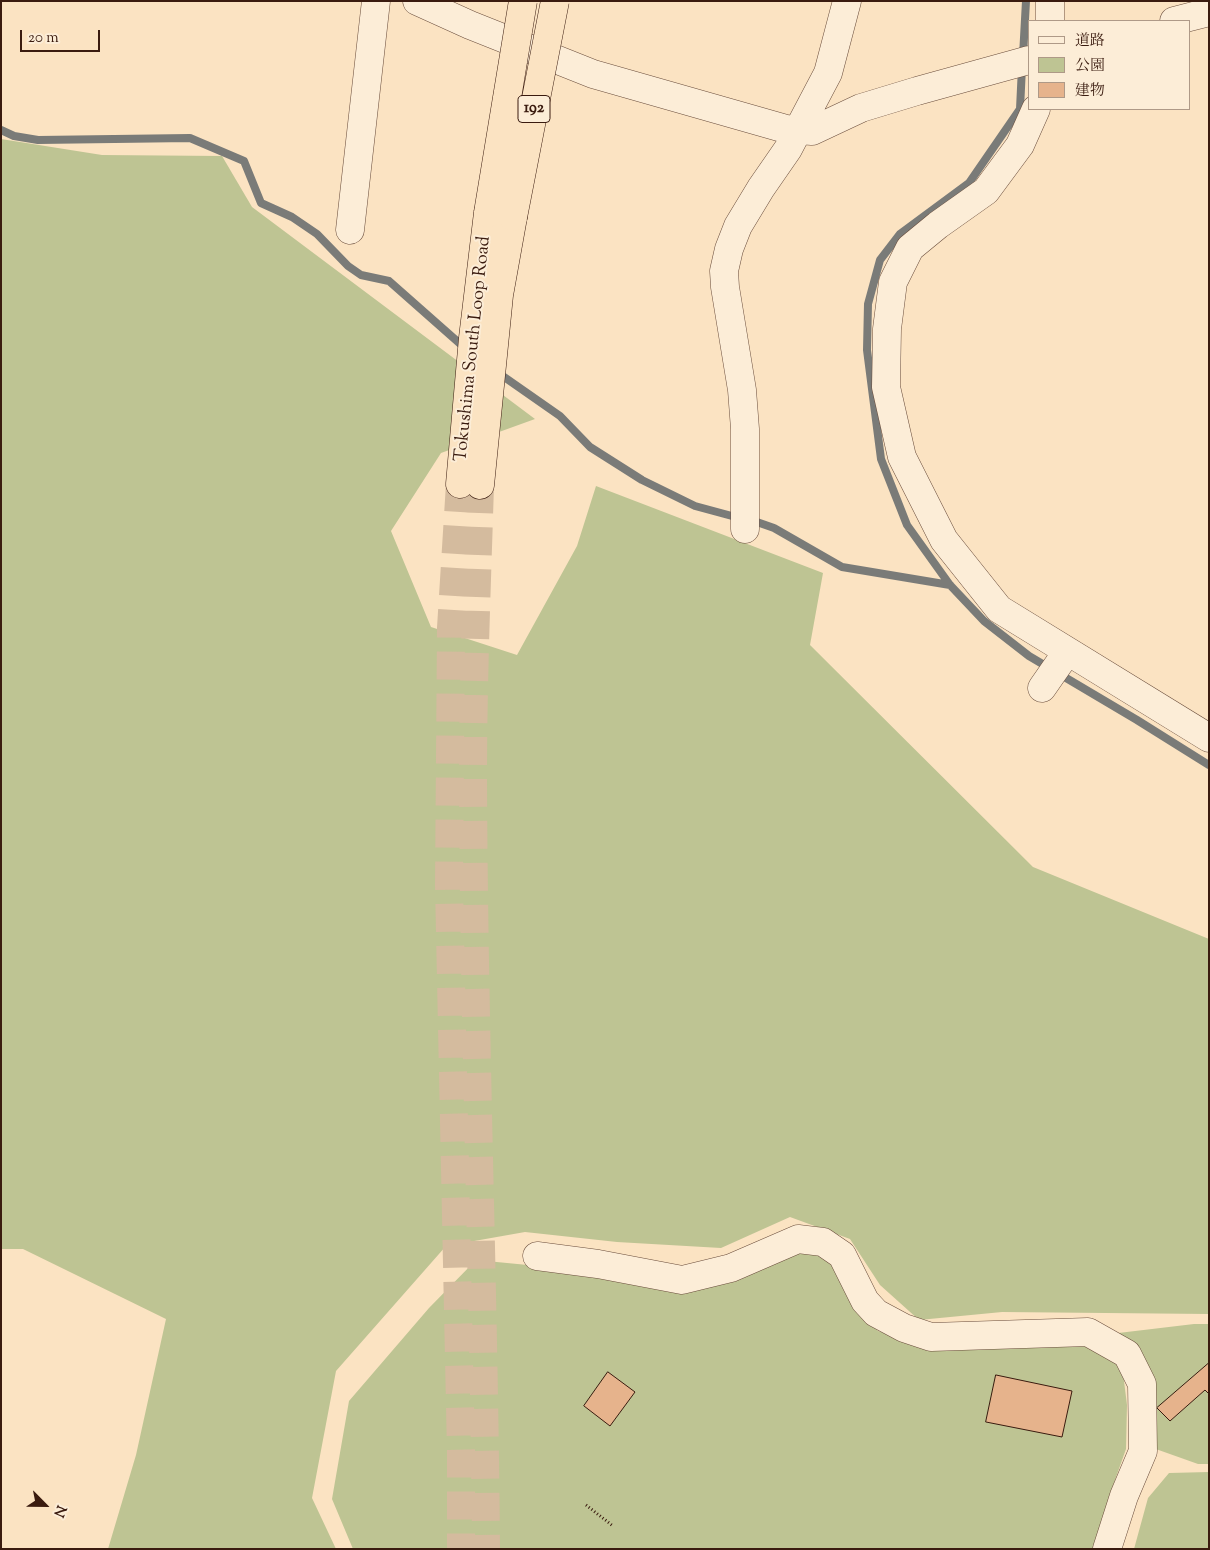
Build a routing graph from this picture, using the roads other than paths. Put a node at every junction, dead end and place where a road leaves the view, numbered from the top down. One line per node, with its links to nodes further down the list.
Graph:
1 (376, 1): 14 (street)
2 (417, 1): 12 (street)
3 (523, 1): 13 (highway, 192, bridge)
4 (555, 1): 13 (highway, 192, bridge)
5 (847, 1): 12 (street)
6 (1050, 1): 8 (street)
7 (1209, 12): 9 (street)
8 (1050, 20)
9 (1178, 20)
10 (1028, 60): 12 (street)
11 (1036, 110): 17 (street)
12 (799, 130): 16 (street)
13 (501, 215): 15 (highway, Tokushima South Loop Road / 192)
14 (350, 230)
15 (470, 484)
16 (746, 529)
17 (1067, 652): 18 (street); 19 (street)
18 (1042, 688)
19 (1209, 738)
20 (537, 1256): 21 (street)
21 (1107, 1549)

